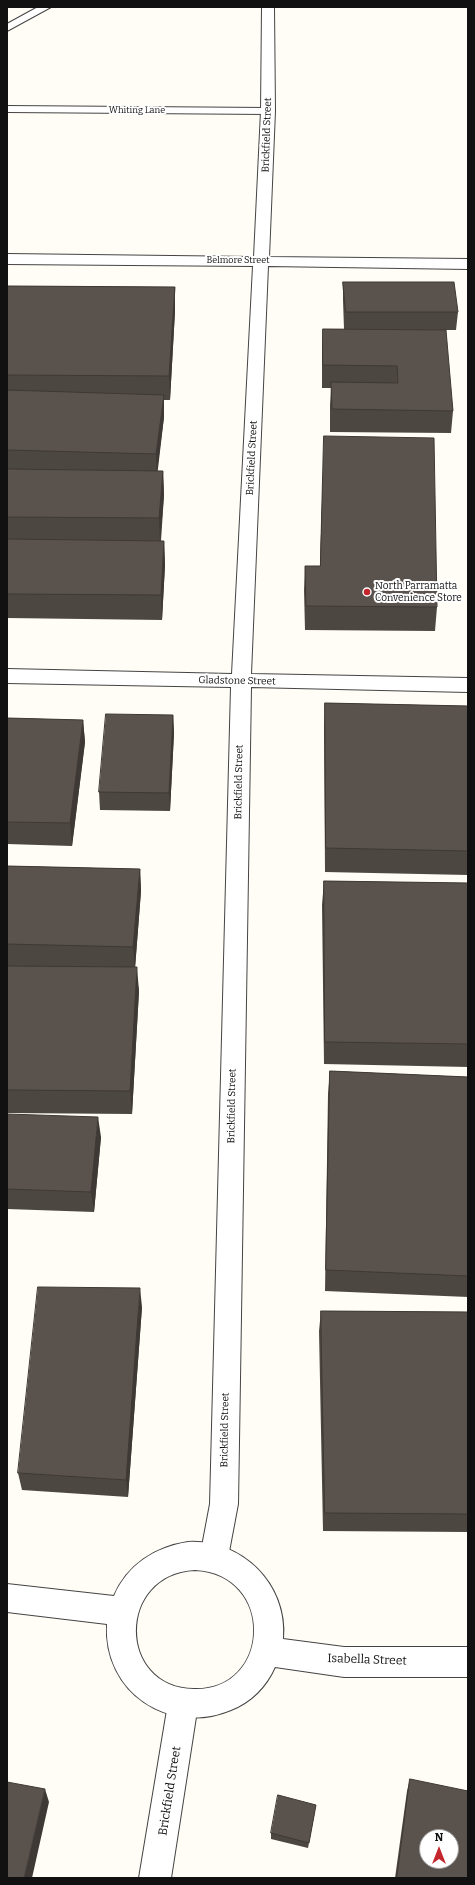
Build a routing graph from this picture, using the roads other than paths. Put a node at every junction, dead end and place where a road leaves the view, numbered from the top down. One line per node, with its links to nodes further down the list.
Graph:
1 (46, 7): 3 (lane)
2 (268, 7): 5 (street, Brickfield Street)
3 (7, 28)
4 (7, 109): 5 (lane, Whiting Lane)
5 (268, 111): 7 (street, Brickfield Street)
6 (7, 259): 7 (street, Belmore Street)
7 (261, 260): 8 (street, Belmore Street); 10 (street, Brickfield Street)
8 (468, 264)
9 (7, 676): 10 (street, Gladstone Street)
10 (241, 682): 11 (street, Gladstone Street); 12 (street, Brickfield Street)
11 (468, 684)
12 (214, 1557): 14 (street); 15 (street)
13 (7, 1598): 14 (street)
14 (123, 1611): 17 (street)
15 (266, 1651): 16 (street, Isabella Street); 17 (street)
16 (468, 1662)
17 (183, 1704): 18 (street, Brickfield Street)
18 (155, 1878)

